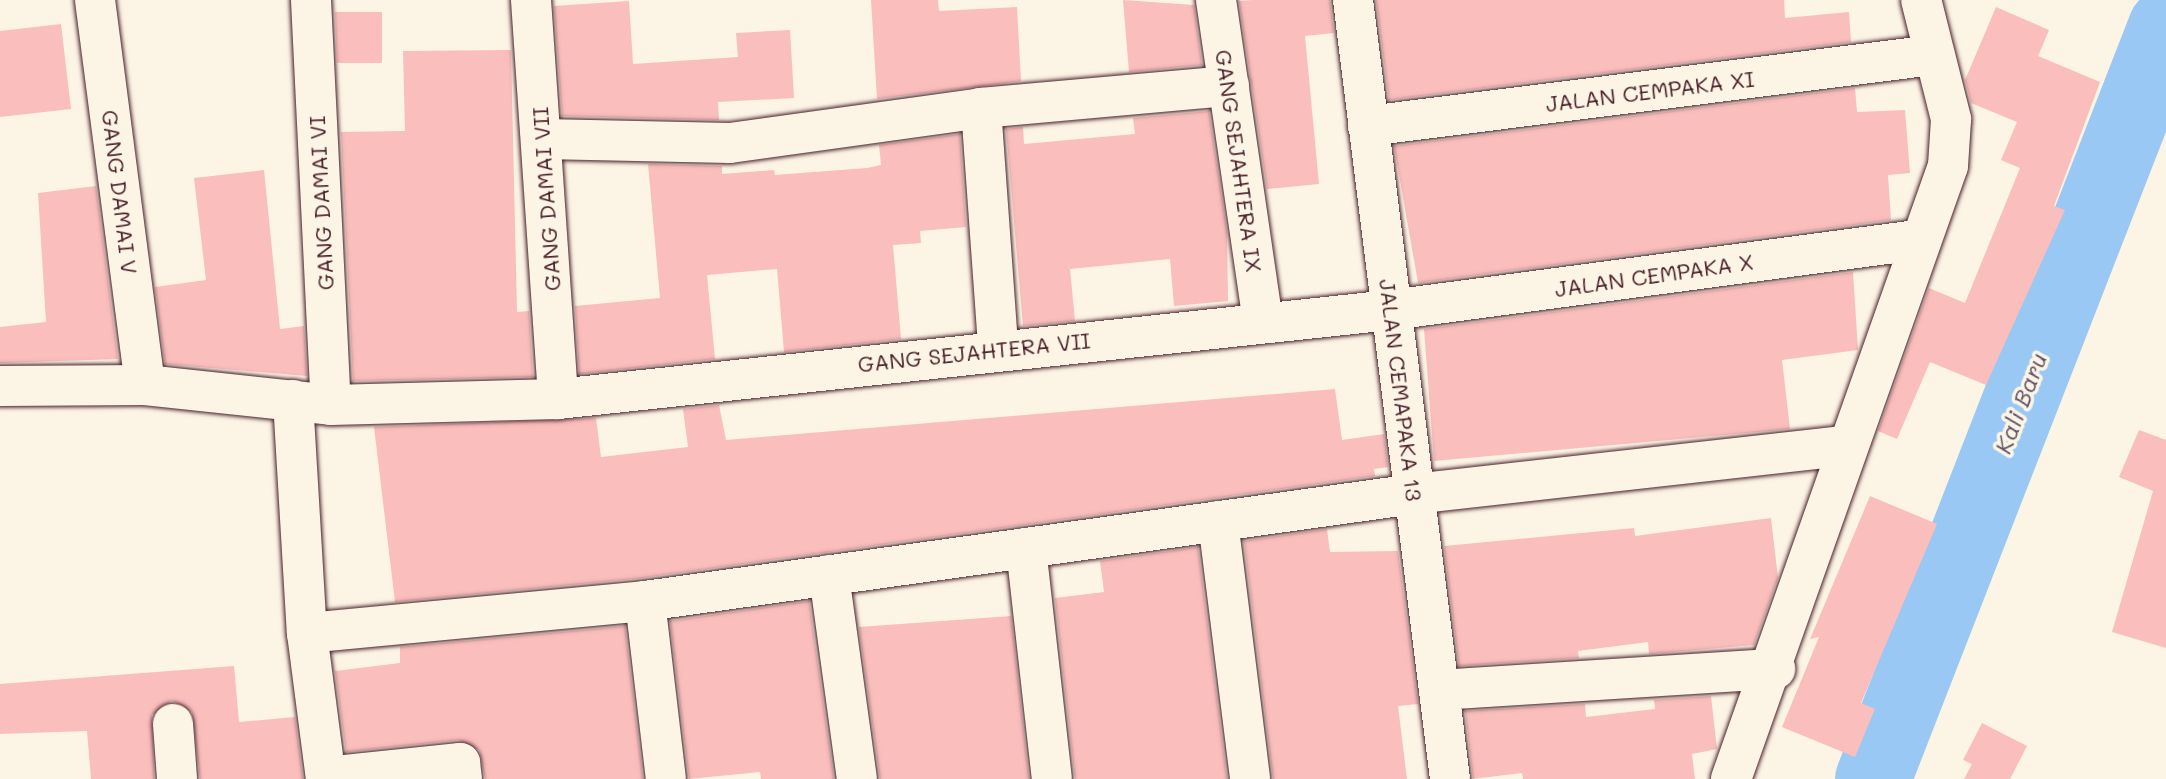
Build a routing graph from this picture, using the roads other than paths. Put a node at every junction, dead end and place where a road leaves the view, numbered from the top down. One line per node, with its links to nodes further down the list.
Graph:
1 (95, 0): 16 (street, GANG DAMAI V)
2 (311, 0): 19 (street, GANG DAMAI VI)
3 (531, 0): 11 (street, GANG DAMAI VII)
4 (1216, 0): 8 (street, GANG SEJAHTERA IX)
5 (1353, 0): 10 (street, JALAN CEMAPAKA 13)
6 (1921, 0): 7 (street)
7 (1933, 55): 10 (street, JALAN CEMPAKA XI); 12 (street)
8 (1229, 86): 9 (street); 14 (street, GANG SEJAHTERA IX)
9 (981, 108): 11 (street); 15 (street)
10 (1368, 126): 13 (street, JALAN CEMAPAKA 13)
11 (543, 139): 18 (street, GANG DAMAI VII)
12 (1917, 240): 13 (street, JALAN CEMPAKA X); 20 (street)
13 (1391, 310): 14 (street, GANG SEJAHTERA VII); 21 (street, JALAN CEMAPAKA 13)
14 (1263, 322): 15 (street, GANG SEJAHTERA VII)
15 (998, 348): 18 (street, GANG SEJAHTERA VII)
16 (145, 385): 17 (street, GANG SEJAHTERA VII); 19 (street, GANG SEJAHTERA VII)
17 (0, 386)
18 (558, 399): 19 (street, GANG SEJAHTERA VII)
19 (312, 402): 26 (street, GANG DAMAI VI)
20 (1844, 446): 21 (street); 27 (street)
21 (1414, 494): 22 (street); 28 (street, JALAN CEMAPAKA 13)
22 (1218, 521): 23 (street); 36 (street)
23 (1026, 548): 24 (street); 35 (street)
24 (829, 575): 25 (street); 34 (street)
25 (645, 601): 26 (street); 33 (street)
26 (307, 633): 30 (street, GANG DAMAI VI)
27 (1775, 669): 28 (street); 38 (street)
28 (1439, 690): 37 (street, JALAN CEMAPAKA 13)
29 (173, 724): 31 (street)
30 (326, 778): 32 (street)
31 (177, 779)
32 (462, 779)
33 (666, 779)
34 (857, 779)
35 (1052, 779)
36 (1250, 779)
37 (1450, 779)
38 (1731, 779)

